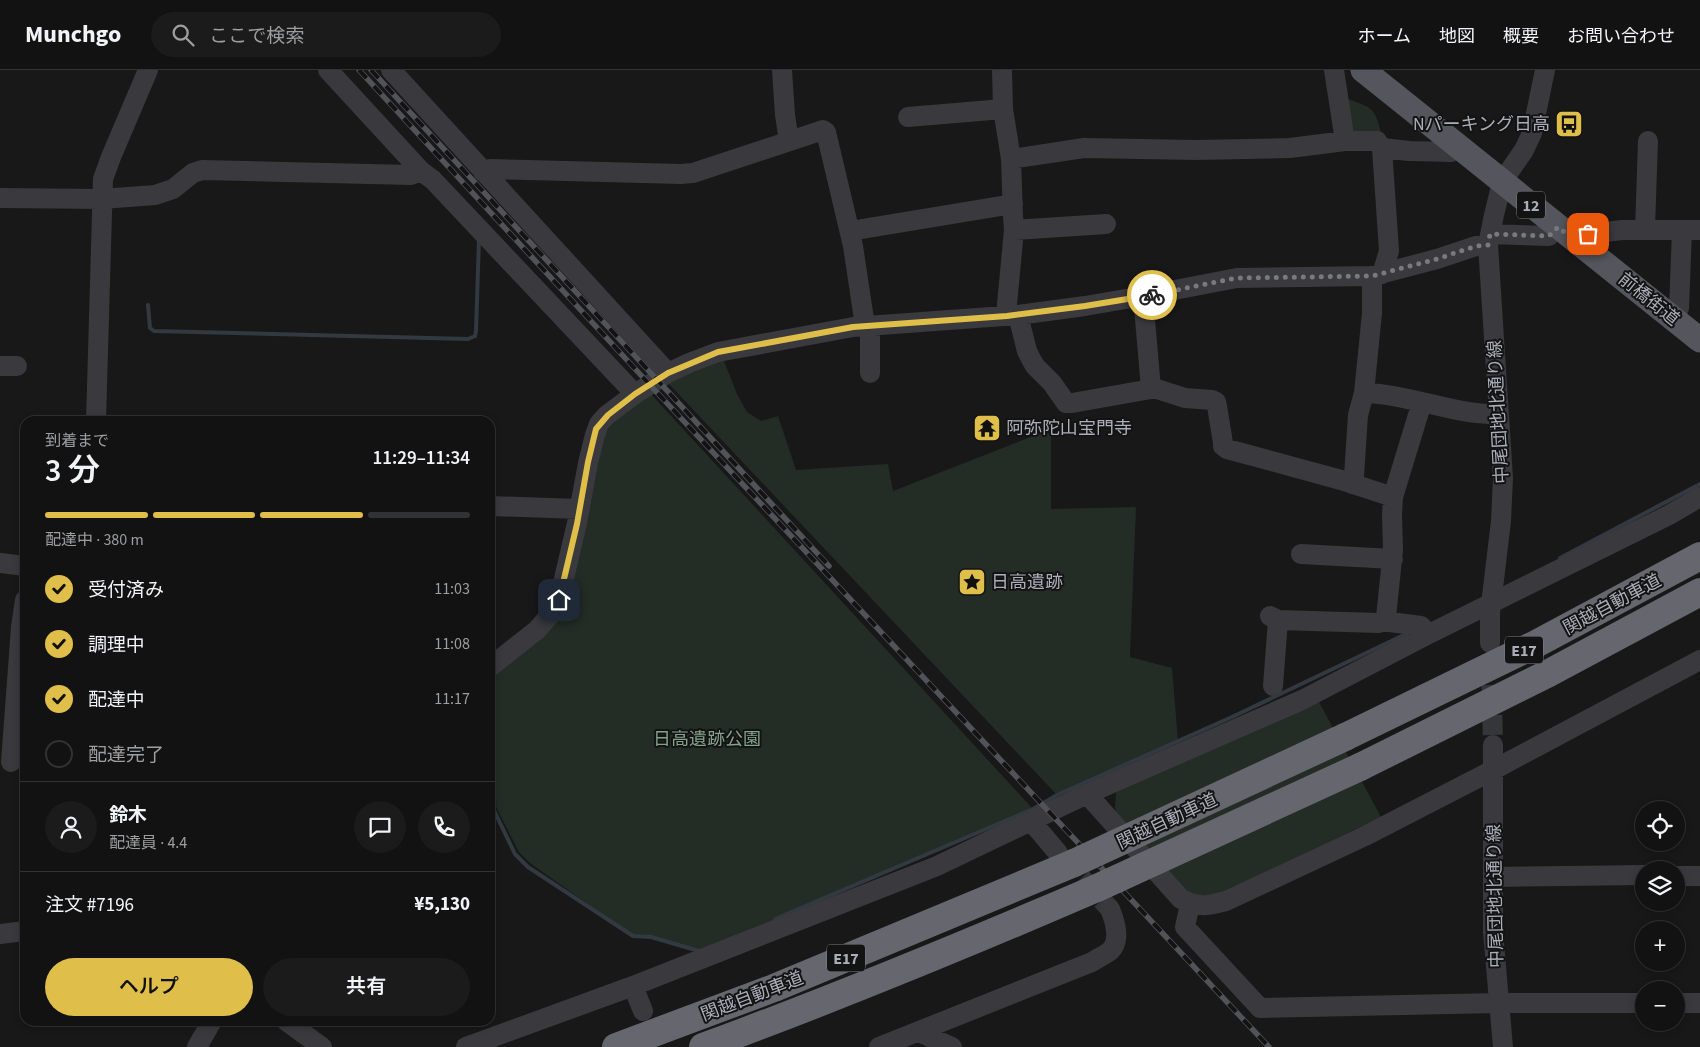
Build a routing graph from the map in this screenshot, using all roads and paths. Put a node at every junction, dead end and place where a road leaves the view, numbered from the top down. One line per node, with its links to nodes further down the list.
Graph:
1 (148, 70): 21 (street)
2 (328, 70): 17 (street)
3 (391, 70): 18 (street)
4 (782, 70): 13 (street)
5 (1002, 70): 9 (street)
6 (1334, 70): 11 (street)
7 (1363, 70): 14 (main road, 前橋街道 / 12)
8 (1546, 70): 19 (street)
9 (1003, 109): 10 (street); 16 (street)
10 (908, 117)
11 (1345, 141): 15 (street); 16 (street)
12 (1648, 141): 24 (street)
13 (789, 142): 18 (street); 27 (street)
14 (1457, 145): 15 (street); 19 (main road, 前橋街道 / 12)
15 (1382, 148): 30 (street)
16 (1011, 159): 22 (street)
17 (421, 171): 21 (street); 40 (street)
18 (483, 172): 36 (street)
19 (1502, 182): 28 (main road, 前橋街道 / 12); 29 (street, 中尾団地北通り線)
20 (0, 198): 21 (street)
21 (102, 199): 43 (street)
22 (1013, 204): 25 (street); 27 (street)
23 (1106, 224): 25 (street)
24 (1645, 229): 26 (street); 28 (street)
25 (1014, 230): 32 (street)
26 (1691, 230): 33 (street)
27 (850, 231): 34 (street)
28 (1568, 234): 29 (street); 33 (main road, 前橋街道 / 12)
29 (1489, 240): 30 (street); 42 (street, 中尾団地北通り線)
30 (1377, 275): 31 (street); 39 (street)
31 (1143, 296): 32 (street); 38 (street)
32 (1013, 316): 34 (street); 38 (street)
33 (1673, 318): 35 (main road, 前橋街道 / 12)
34 (867, 326): 36 (street); 37 (street)
35 (1700, 340)
36 (668, 373): 40 (street)
37 (870, 373)
38 (1151, 389): 44 (street)
39 (1364, 393): 41 (street); 44 (street)
40 (635, 394): 48 (street)
41 (1422, 402): 42 (street); 45 (street)
42 (1499, 414): 55 (street, 中尾団地北通り線)
43 (96, 416)
44 (1346, 482): 45 (street)
45 (1394, 497): 51 (street)
46 (1700, 497): 55 (street)
47 (495, 506): 48 (street)
48 (579, 509): 61 (street)
49 (1301, 554): 51 (street)
50 (1700, 556): 68 (highway, 関越自動車道 / E17, bridge)
51 (1393, 559): 56 (street)
52 (0, 563): 53 (street)
53 (20, 565)
54 (1700, 592): 73 (highway, 関越自動車道 / E17, bridge)
55 (1491, 604): 57 (street); 59 (street, 中尾団地北通り線)
56 (1388, 620): 57 (street); 62 (street)
57 (1427, 635): 66 (street)
58 (20, 637): 64 (street)
59 (1490, 643)
60 (1700, 660): 65 (street)
61 (495, 662)
62 (1273, 686)
63 (1493, 745): 65 (street, 中尾団地北通り線)
64 (12, 763)
65 (1493, 770): 72 (street, 中尾団地北通り線); 74 (street)
66 (1087, 794): 67 (street); 74 (street)
67 (1032, 821): 68 (street); 77 (street)
68 (1066, 858): 89 (highway, 関越自動車道 / E17)
69 (1635, 875): 72 (street)
70 (1685, 876): 71 (street)
71 (1700, 876)
72 (1493, 877): 78 (street, 中尾団地北通り線)
73 (1104, 898): 85 (street); 90 (highway, 関越自動車道 / E17)
74 (1190, 904): 78 (street)
75 (20, 932): 76 (street)
76 (0, 934)
77 (633, 986): 82 (street); 88 (street)
78 (1499, 1003): 79 (street); 93 (street, 中尾団地北通り線)
79 (1635, 1003)
80 (1685, 1003): 81 (street)
81 (1700, 1003)
82 (643, 1011)
83 (209, 1026): 86 (street)
84 (293, 1026): 87 (street)
85 (919, 1032): 91 (street); 92 (street)
86 (197, 1047)
87 (322, 1047)
88 (466, 1047)
89 (616, 1047)
90 (703, 1047)
91 (879, 1047)
92 (952, 1047)
93 (1503, 1047)

